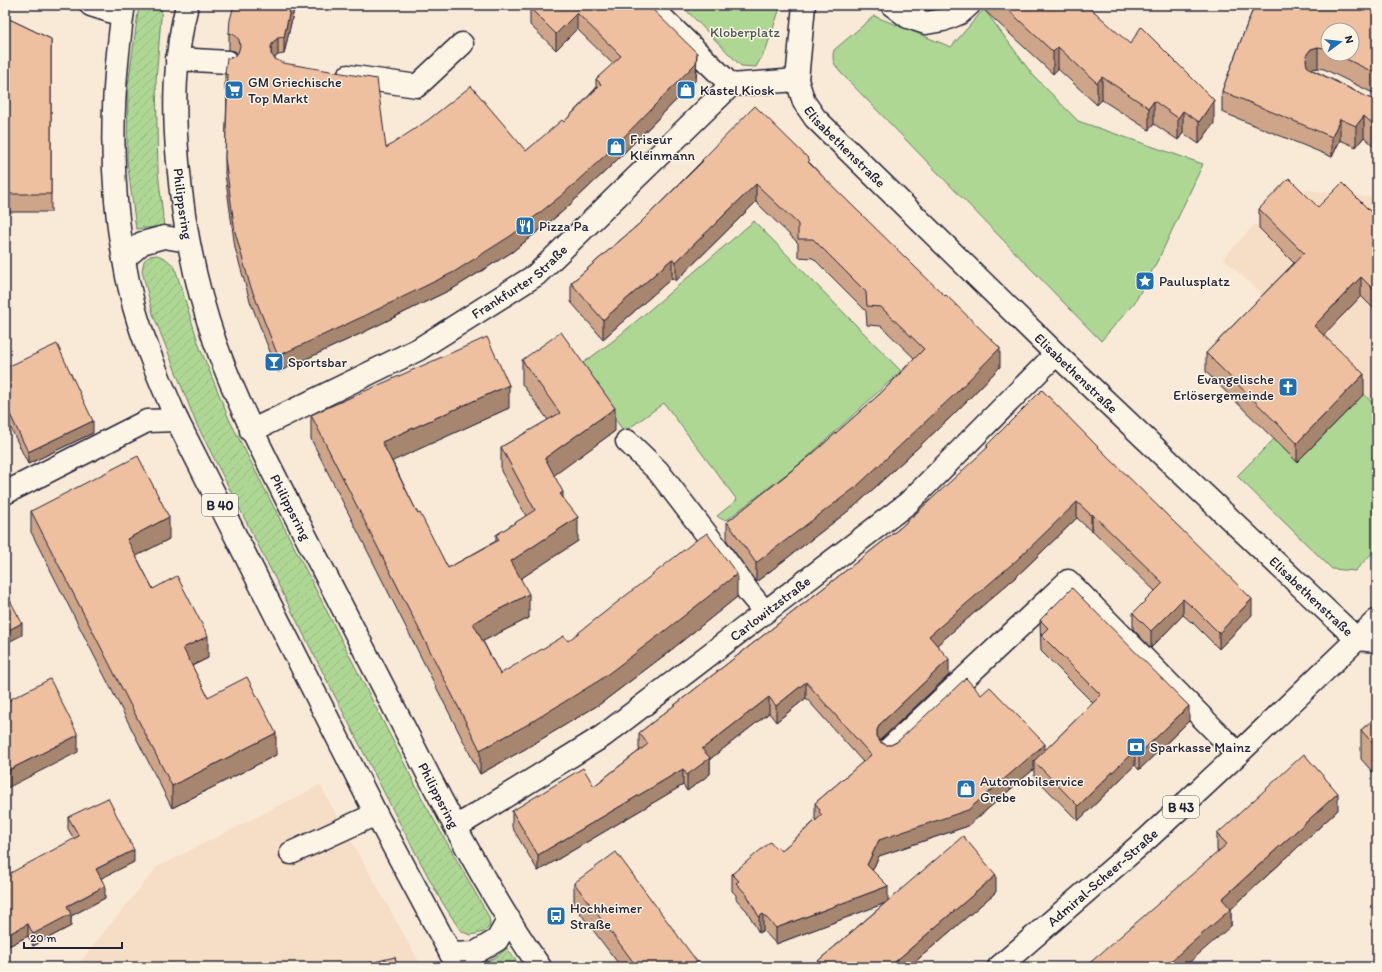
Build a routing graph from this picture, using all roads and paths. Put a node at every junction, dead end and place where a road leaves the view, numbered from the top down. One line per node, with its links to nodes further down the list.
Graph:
1 (91, 5): 9 (main road)
2 (187, 5): 11 (main road, Philippsring)
3 (649, 5): 15 (main road)
4 (804, 5): 14 (main road)
5 (892, 5): 8 (main road)
6 (922, 5): 7 (main road)
7 (957, 5)
8 (969, 5)
9 (123, 10): 17 (main road, B 40)
10 (462, 44): 13 (main road)
11 (177, 59): 12 (main road); 16 (main road, Philippsring)
12 (228, 62)
13 (330, 73)
14 (797, 80): 15 (main road); 18 (main road, Elisabethenstraße)
15 (731, 85): 20 (main road, Frankfurter Straße)
16 (188, 241): 17 (main road); 20 (main road, Philippsring)
17 (124, 259): 19 (main road, B 40)
18 (1056, 354): 23 (main road, Carlowitzstraße); 25 (main road, Elisabethenstraße)
19 (177, 420): 22 (main road); 28 (main road, B 40)
20 (251, 431): 29 (main road, Philippsring)
21 (627, 442): 23 (main road)
22 (5, 493)
23 (765, 612): 29 (main road, Carlowitzstraße)
24 (1377, 620): 25 (main road, Admiral-Scheer-Straße / B 43)
25 (1367, 640): 27 (main road, Admiral-Scheer-Straße / B 43)
26 (889, 749): 27 (main road)
27 (1238, 754): 34 (main road, Admiral-Scheer-Straße / B 43)
28 (376, 814): 30 (main road); 32 (main road, B 40)
29 (456, 827): 31 (main road, Philippsring)
30 (291, 853)
31 (509, 920): 32 (main road); 33 (main road, Philippsring)
32 (455, 961)
33 (540, 967)
34 (999, 967)

